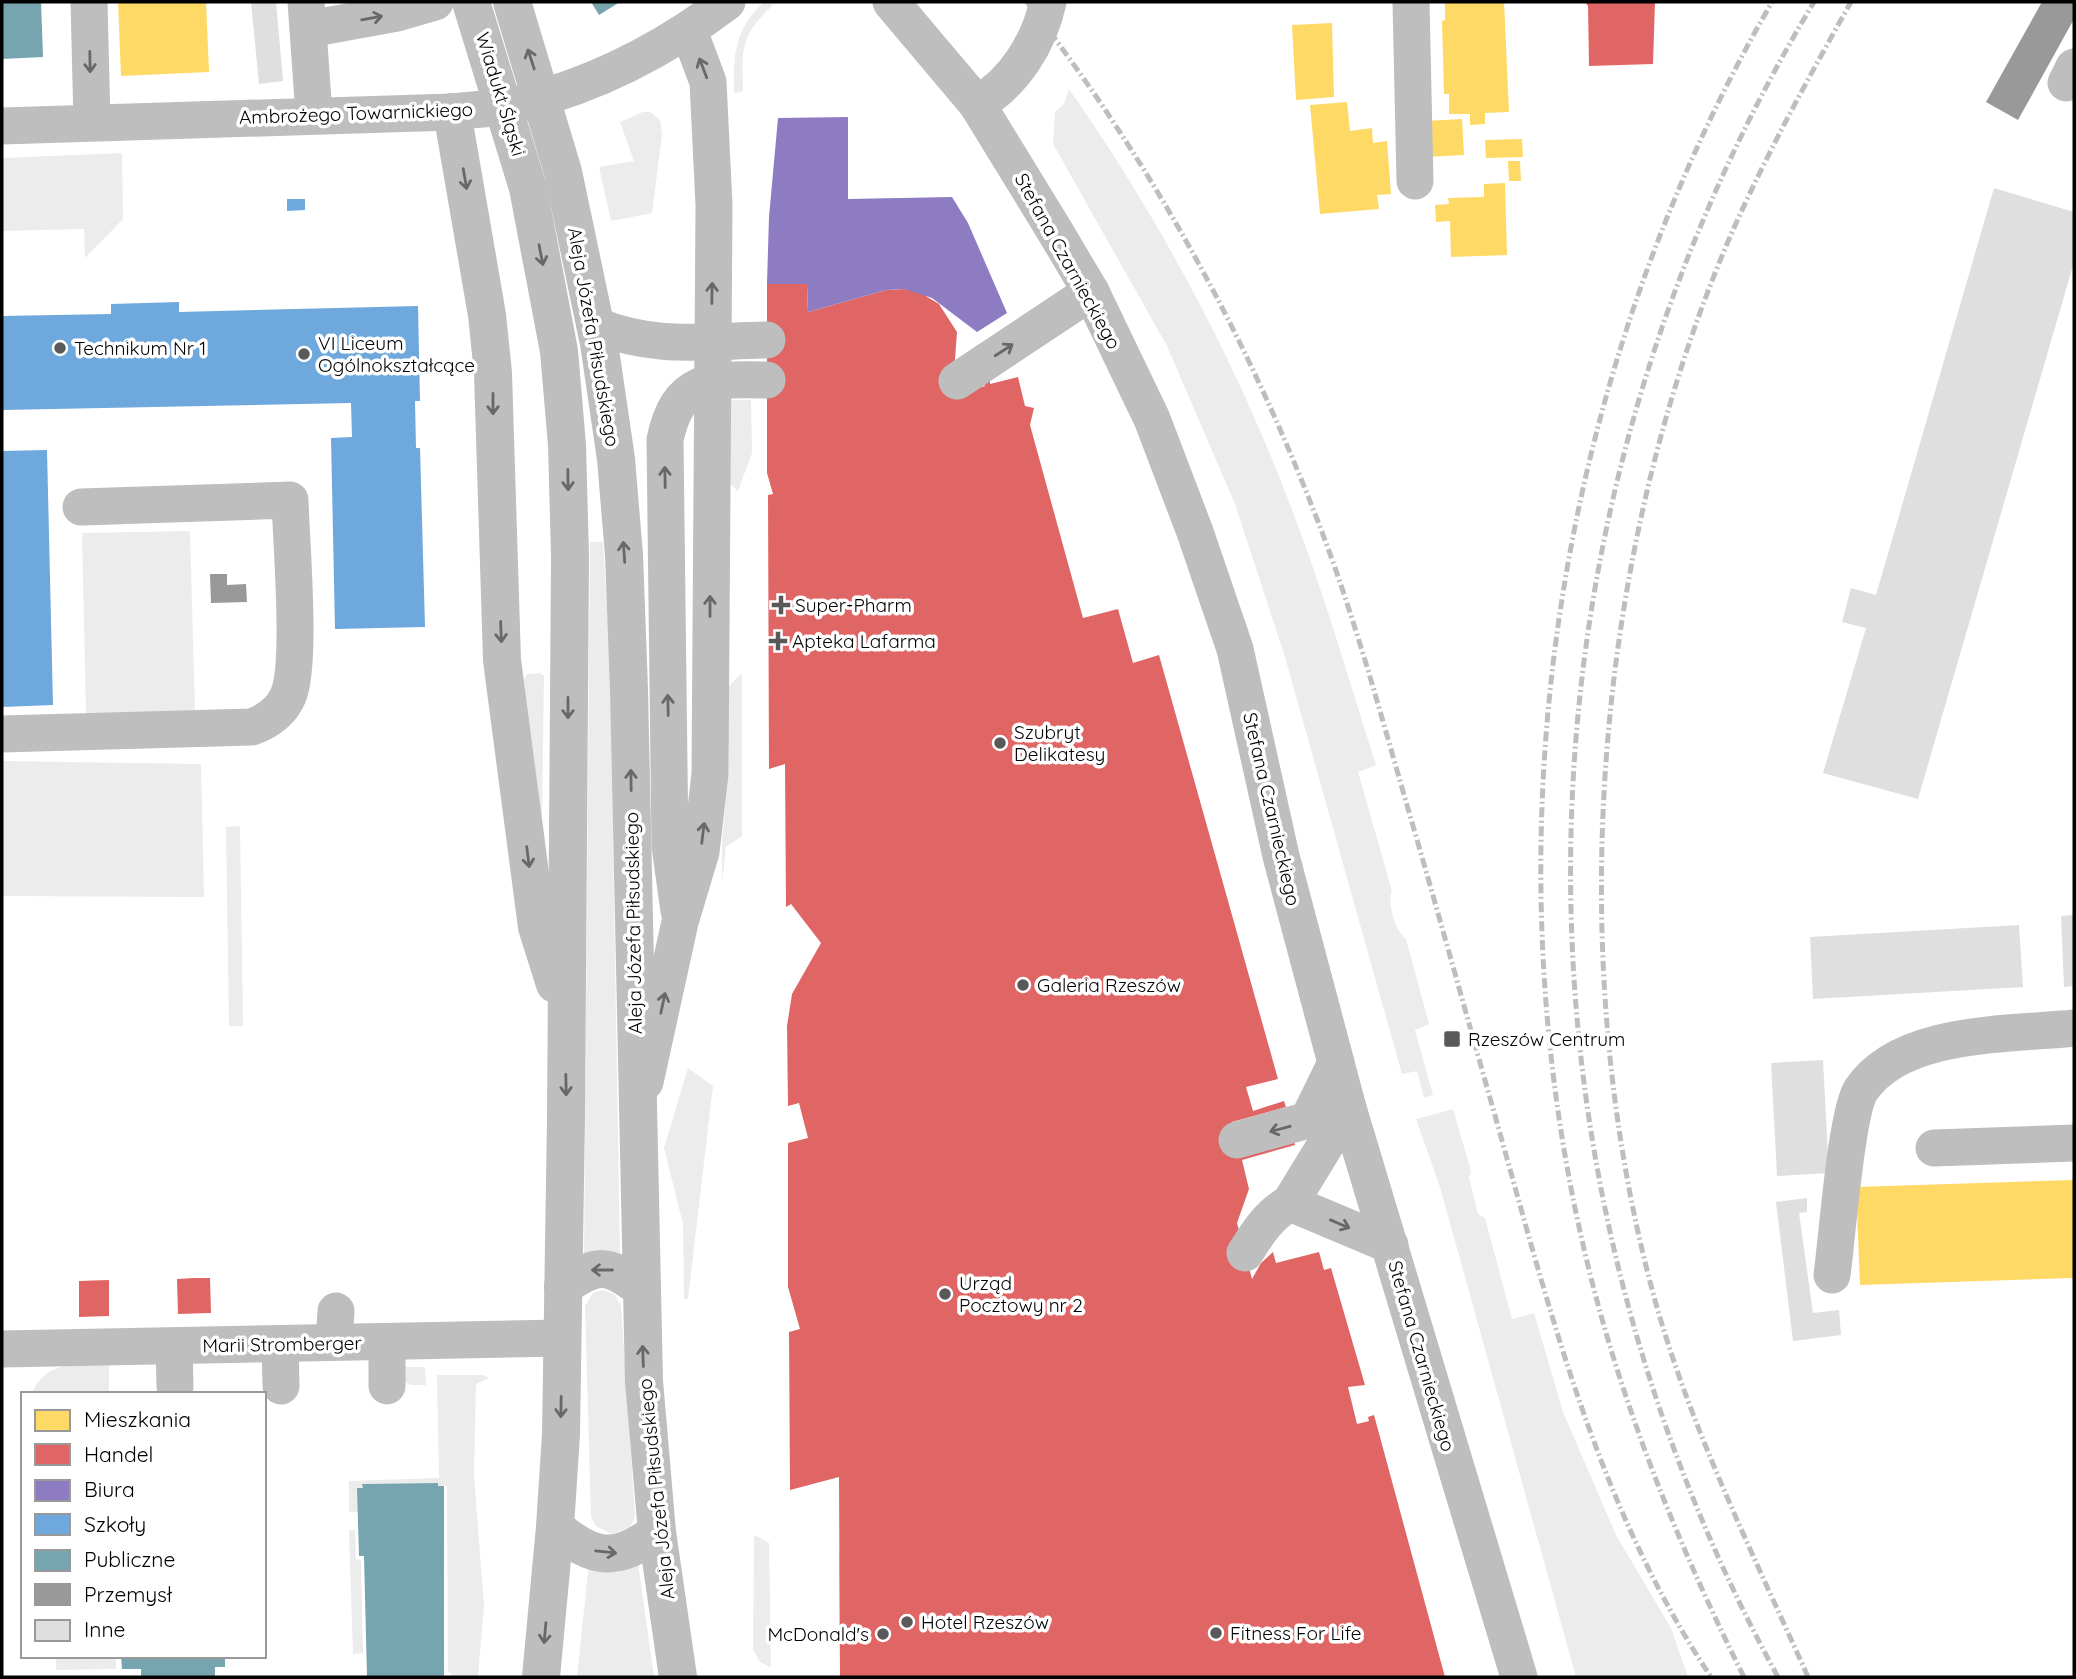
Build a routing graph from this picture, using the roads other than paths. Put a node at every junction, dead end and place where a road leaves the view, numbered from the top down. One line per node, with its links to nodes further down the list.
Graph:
1 (89, 2): 14 (street, one-way to 14)
2 (435, 2): 9 (street, one-way to 2)
3 (471, 2): 18 (main road, Wiadukt Śląski)
4 (512, 2): 16 (main road, Wiadukt Śląski, one-way to 4)
5 (727, 2): 10 (street, Ambrożego Towarnickiego)
6 (891, 2): 12 (street, Stefana Czarnieckiego)
7 (1048, 2): 12 (street)
8 (1411, 2): 17 (street)
9 (307, 16): 11 (street)
10 (688, 31): 13 (street, Ambrożego Towarnickiego); 26 (street, one-way to 10)
11 (313, 103): 13 (street, Ambrożego Towarnickiego); 14 (street, Ambrożego Towarnickiego)
12 (977, 104): 19 (street, Stefana Czarnieckiego)
13 (452, 112): 27 (main road, one-way to 27)
14 (92, 122): 15 (street, Ambrożego Towarnickiego)
15 (2, 126)
16 (563, 172): 20 (main road, Aleja Józefa Piłsudskiego)
17 (1415, 181)
18 (528, 188): 27 (main road, Aleja Józefa Piłsudskiego, one-way to 27)
19 (1091, 292): 23 (street, one-way to 19); 29 (street, Stefana Czarnieckiego)
20 (608, 330): 21 (street); 31 (main road, Aleja Józefa Piłsudskiego, one-way to 20)
21 (767, 340)
22 (766, 380): 26 (street, one-way to 22)
23 (957, 381)
24 (81, 507): 25 (street)
25 (2, 734)
26 (680, 922): 31 (street, one-way to 26)
27 (564, 1017): 39 (main road, Aleja Józefa Piłsudskiego, one-way to 39)
28 (2074, 1028): 38 (street)
29 (1336, 1063): 30 (street, Stefana Czarnieckiego); 32 (street, one-way to 32)
30 (1348, 1108): 35 (street); 36 (street, Stefana Czarnieckiego)
31 (637, 1117): 40 (main road, Aleja Józefa Piłsudskiego)
32 (1237, 1140)
33 (2074, 1143): 34 (street)
34 (1934, 1148)
35 (1290, 1203): 36 (street, one-way to 36); 37 (street)
36 (1390, 1245): 53 (street, Stefana Czarnieckiego)
37 (1245, 1253)
38 (1832, 1275)
39 (564, 1287): 40 (main road, one-way to 39); 41 (main road, Aleja Józefa Piłsudskiego)
40 (640, 1288): 50 (main road, Aleja Józefa Piłsudskiego, one-way to 40)
41 (562, 1338): 42 (street, Marii Stromberger); 49 (main road, Aleja Józefa Piłsudskiego, one-way to 49)
42 (387, 1342): 43 (street, Marii Stromberger); 47 (street)
43 (280, 1344): 44 (street, Marii Stromberger); 46 (street)
44 (174, 1346): 45 (street, Marii Stromberger); 48 (street)
45 (2, 1349)
46 (281, 1386)
47 (387, 1386)
48 (175, 1387)
49 (555, 1527): 50 (main road, one-way to 50); 51 (main road, Aleja Józefa Piłsudskiego, one-way to 51)
50 (657, 1532): 52 (main road, Aleja Józefa Piłsudskiego)
51 (541, 1677)
52 (678, 1677)
53 (1519, 1677)

